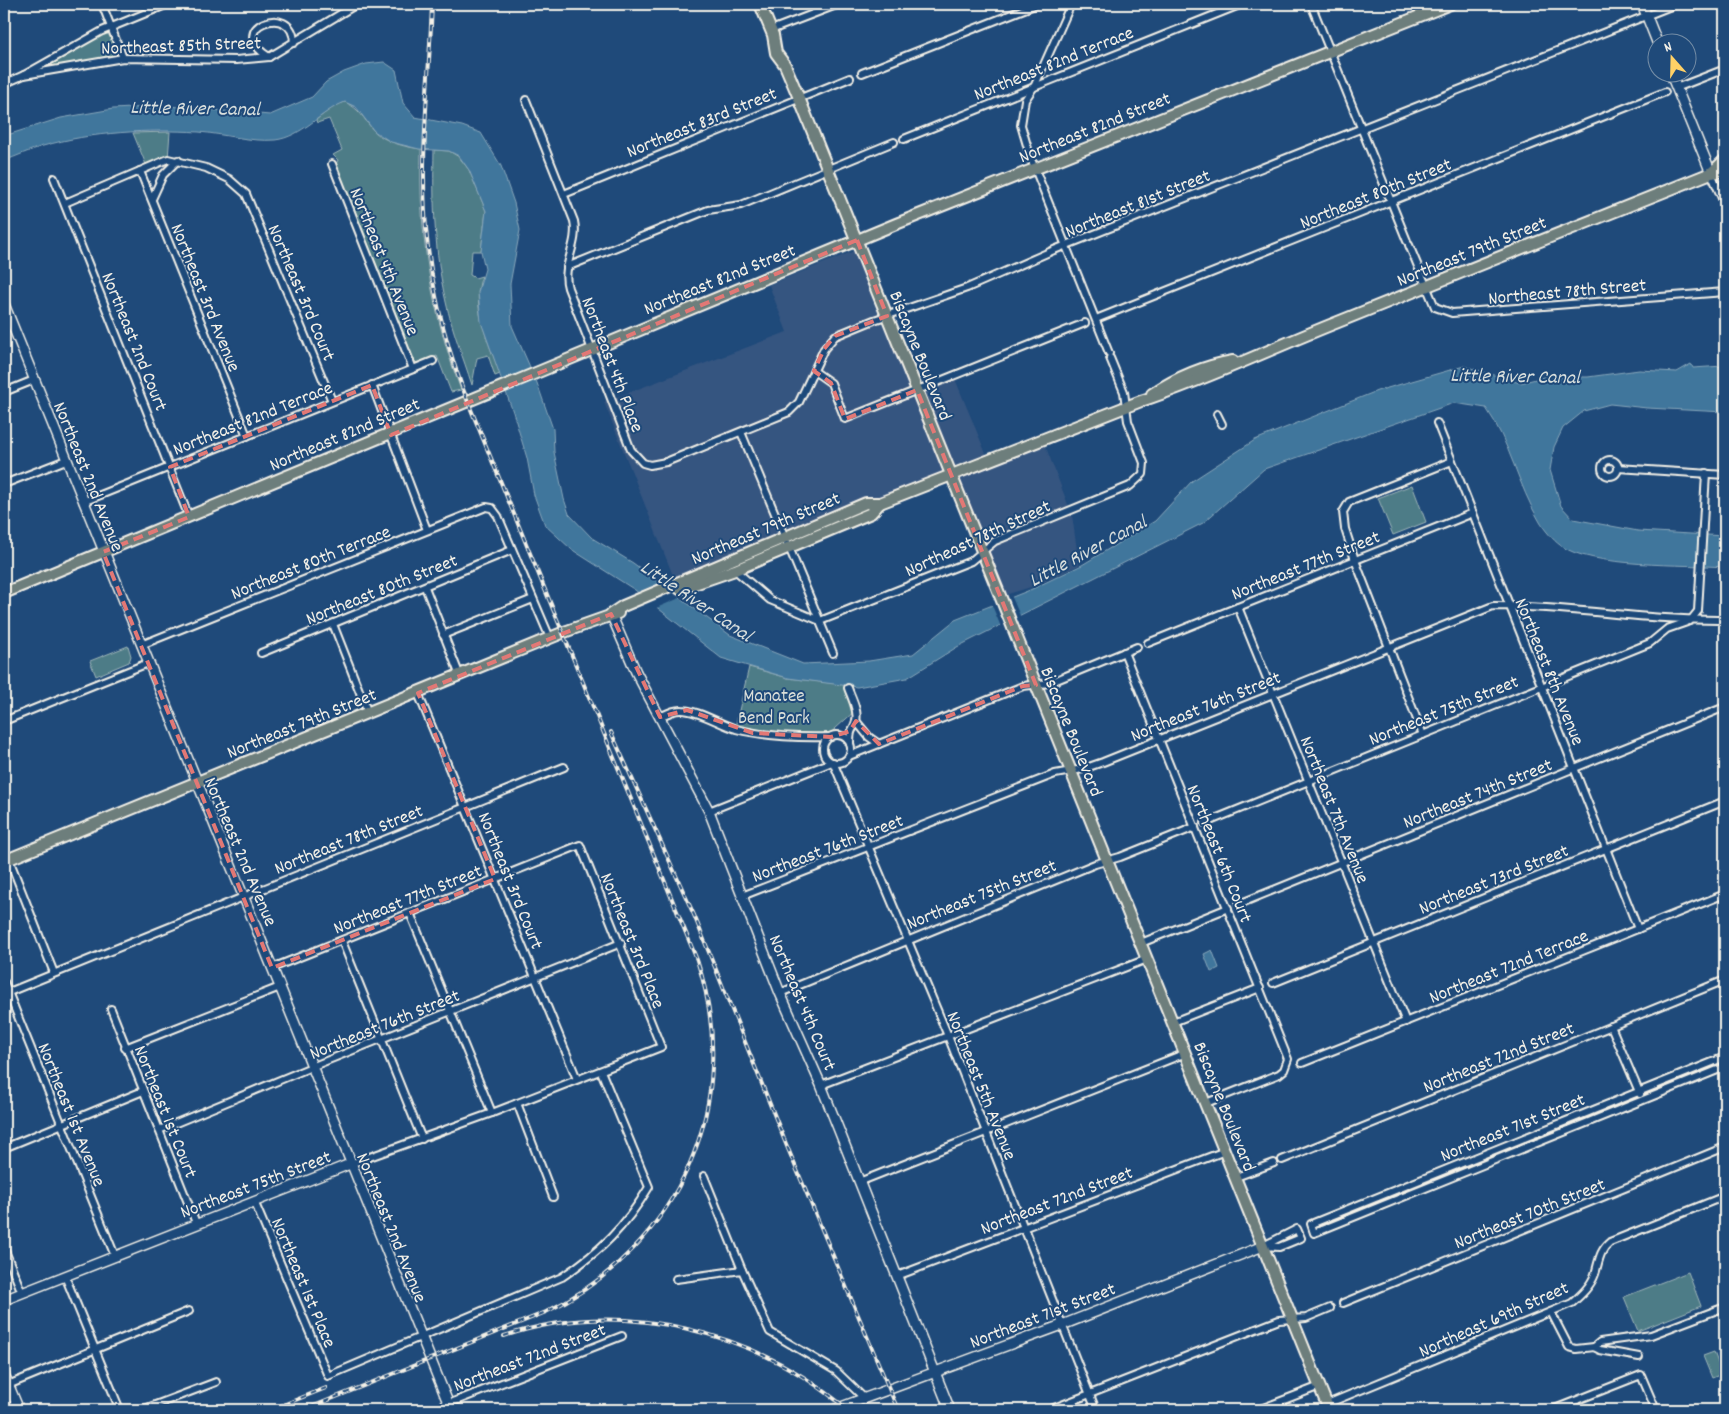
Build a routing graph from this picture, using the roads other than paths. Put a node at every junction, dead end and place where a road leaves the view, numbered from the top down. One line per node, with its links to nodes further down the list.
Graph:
1 (102, 4): 14 (street)
2 (168, 4): 14 (street)
3 (357, 4): 17 (street, Northeast 85th Street)
4 (760, 4): 16 (main road, Biscayne Boulevard)
5 (839, 4): 16 (street)
6 (1037, 4): 22 (street)
7 (1071, 4): 27 (street)
8 (1242, 4): 27 (street, Northeast 82nd Terrace)
9 (1311, 4): 18 (street, Northeast 78th Street)
10 (1450, 4): 18 (main road, Northeast 82nd Street)
11 (1642, 4): 13 (street)
12 (1676, 4): 13 (street, Northeast 81st Street)
13 (1646, 15): 15 (street); 32 (street, Northeast 81st Street)
14 (112, 27): 20 (street); 23 (street)
15 (1654, 32)
16 (772, 33): 30 (main road, Biscayne Boulevard)
17 (294, 43): 19 (street, Northeast 85th Street); 19 (street)
18 (1330, 51): 32 (street, Northeast 78th Street); 39 (main road, Northeast 82nd Street)
19 (269, 57): 20 (street, Northeast 85th Street)
20 (123, 58): 23 (street, Northeast 85th Street)
21 (1725, 69): 28 (street)
22 (862, 73)
23 (24, 75): 26 (street)
24 (850, 78): 30 (street, Northeast 83rd Street)
25 (1674, 82): 28 (street)
26 (4, 84)
27 (1035, 85): 33 (street, Northeast 82nd Terrace); 39 (street)
28 (1676, 88): 42 (street)
29 (1665, 92): 46 (street, Northeast 80th Street)
30 (799, 98): 38 (main road, Biscayne Boulevard); 44 (street, Northeast 83rd Street)
31 (526, 100): 44 (street)
32 (1362, 129): 46 (street, Northeast 78th Street); 50 (street, Northeast 81st Street)
33 (904, 139)
34 (894, 142): 38 (street)
35 (178, 160): 40 (street); 45 (street); 66 (street, Northeast 3rd Court)
36 (1725, 160): 42 (main road, Northeast 79th Street)
37 (332, 164): 60 (street, Northeast 4th Avenue)
38 (828, 169): 49 (main road, Biscayne Boulevard); 51 (street)
39 (1034, 169): 49 (main road, Northeast 82nd Street); 50 (street)
40 (140, 170): 45 (street, Northeast 3rd Avenue); 47 (street)
41 (1725, 171): 42 (main road, Northeast 79th Street)
42 (1711, 173): 48 (street); 52 (main road, Northeast 79th Street)
43 (54, 178): 47 (street, Northeast 2nd Court)
44 (564, 194): 51 (street)
45 (152, 199): 73 (street, Northeast 3rd Avenue)
46 (1392, 201): 52 (street, Northeast 78th Street); 56 (street, Northeast 80th Street)
47 (65, 202): 77 (street, Northeast 2nd Court)
48 (1725, 205)
49 (857, 240): 55 (main road, Biscayne Boulevard); 58 (main road, Northeast 82nd Street)
50 (1066, 246): 55 (street, Northeast 81st Street); 56 (street)
51 (567, 267): 58 (street, Northeast 4th Place)
52 (1426, 287): 53 (street, Northeast 78th Street); 67 (main road, Northeast 79th Street)
53 (1725, 292)
54 (4, 304): 62 (street, Northeast 2nd Avenue)
55 (887, 316): 61 (street, Northeast 81st Street); 64 (main road, Biscayne Boulevard)
56 (1096, 319): 67 (street)
57 (1085, 323): 64 (street)
58 (592, 349): 72 (main road, Northeast 82nd Street); 76 (street, Northeast 4th Place)
59 (432, 361): 60 (street, Northeast 82nd Terrace)
60 (413, 369): 63 (street, Northeast 82nd Terrace)
61 (814, 371): 64 (street); 71 (street, Northeast 81st Street)
62 (34, 380): 65 (street); 74 (street, Northeast 2nd Avenue)
63 (372, 385): 66 (street, Northeast 82nd Terrace); 72 (street)
64 (917, 390): 81 (main road, Biscayne Boulevard)
65 (4, 392)
66 (332, 401): 73 (street, Northeast 82nd Terrace)
67 (1126, 406): 81 (main road, Northeast 79th Street); 89 (street, Northeast 78th Street)
68 (1217, 414): 70 (street)
69 (1437, 423): 75 (street, Northeast 8th Avenue)
70 (1222, 424)
71 (741, 432): 76 (street, Northeast 81st Street); 87 (street)
72 (391, 435): 85 (main road, Northeast 82nd Street); 86 (street)
73 (247, 436): 77 (street, Northeast 82nd Terrace)
74 (66, 460): 82 (street); 83 (street, Northeast 2nd Avenue)
75 (1452, 460): 84 (street, Northeast 8th Avenue); 91 (street)
76 (646, 464)
77 (170, 467): 83 (street, Northeast 82nd Terrace); 85 (street, Northeast 2nd Court)
78 (1618, 468): 79 (street)
79 (1706, 473): 80 (street); 102 (street)
80 (1725, 474)
81 (952, 475): 87 (main road, Northeast 79th Street); 89 (main road, Biscayne Boulevard)
82 (4, 484)
83 (83, 502): 90 (street, Northeast 2nd Avenue)
84 (1474, 513): 91 (street, Northeast 77th Street); 97 (street, Northeast 8th Avenue)
85 (189, 517): 90 (main road, Northeast 82nd Street)
86 (427, 530): 88 (street, Northeast 80th Terrace); 107 (street, Northeast 80th Terrace)
87 (786, 542): 92 (main road, Northeast 79th Street); 94 (main road, Northeast 79th Street); 101 (street)
88 (512, 550): 93 (street, Northeast 80th Street); 96 (street)
89 (982, 551): 101 (street, Northeast 78th Street); 115 (main road, Biscayne Boulevard)
90 (103, 552): 95 (main road, Northeast 82nd Street); 107 (street, Northeast 2nd Avenue)
91 (1355, 560): 98 (street, Northeast 77th Street); 109 (street)
92 (735, 570): 94 (main road, Northeast 79th Street); 101 (street)
93 (425, 588): 103 (street, Northeast 80th Street); 104 (street)
94 (672, 589): 99 (main road, Northeast 79th Street)
95 (4, 593)
96 (533, 599): 104 (street); 105 (street)
97 (1509, 606): 102 (street, Northeast 76th Street); 109 (street, Northeast 76th Street); 117 (street, Northeast 8th Avenue)
98 (1238, 607): 106 (street, Northeast 77th Street); 119 (street, Northeast 7th Avenue)
99 (611, 614): 105 (main road, Northeast 79th Street); 122 (street, Northeast 4th Court)
100 (1725, 620): 102 (street)
101 (820, 621): 110 (street)
102 (1690, 621): 117 (street, Northeast 75th Street)
103 (333, 624): 112 (street, Northeast 80th Street); 121 (street)
104 (443, 635): 114 (street)
105 (550, 638): 114 (main road, Northeast 79th Street)
106 (1148, 643)
107 (141, 645): 113 (street, Northeast 2nd Avenue)
108 (1137, 647): 111 (street)
109 (1389, 647): 119 (street, Northeast 76th Street); 126 (street)
110 (833, 652)
111 (1124, 652): 115 (street); 130 (street, Northeast 6th Court)
112 (262, 653)
113 (148, 662): 124 (street); 143 (street, Northeast 2nd Avenue)
114 (460, 676): 118 (main road, Northeast 79th Street)
115 (1036, 685): 131 (street); 140 (main road, Biscayne Boulevard)
116 (848, 688): 123 (street)
117 (1541, 688): 126 (street, Northeast 75th Street); 139 (street, Northeast 8th Avenue)
118 (418, 693): 121 (main road, Northeast 79th Street); 145 (street, Northeast 3rd Court)
119 (1273, 694): 130 (street, Northeast 76th Street); 142 (street, Northeast 7th Avenue)
120 (1725, 707): 139 (street, Northeast 74th Street)
121 (368, 713): 143 (main road, Northeast 79th Street)
122 (660, 717): 129 (street); 146 (street, Northeast 4th Court)
123 (856, 720): 125 (street); 131 (street)
124 (4, 721)
125 (850, 731): 127 (street); 132 (street)
126 (1423, 735): 142 (street, Northeast 75th Street)
127 (838, 736): 128 (street); 132 (street)
128 (831, 737): 129 (street); 133 (street)
129 (812, 738): 133 (street)
130 (1159, 740): 140 (street, Northeast 76th Street); 148 (street, Northeast 6th Court)
131 (879, 744): 134 (street)
132 (850, 745): 134 (street); 135 (street)
133 (824, 751): 136 (street); 137 (street)
134 (861, 751): 135 (street)
135 (847, 758): 136 (street); 141 (street)
136 (833, 762): 137 (street); 141 (street, Northeast 5th Avenue)
137 (822, 766): 146 (street)
138 (564, 767): 145 (street, Northeast 78th Street)
139 (1574, 769): 151 (street, Northeast 8th Avenue); 154 (street, Northeast 74th Street)
140 (1071, 771): 150 (street, Northeast 76th Street); 153 (main road, Biscayne Boulevard)
141 (839, 772): 150 (street, Northeast 5th Avenue)
142 (1309, 781): 147 (street, Northeast 75th Street); 154 (street, Northeast 7th Avenue)
143 (196, 784): 152 (main road, Northeast 79th Street); 158 (street, Northeast 2nd Avenue)
144 (1725, 801): 151 (street, Northeast 73rd Street)
145 (465, 807): 155 (street, Northeast 3rd Court); 158 (street, Northeast 78th Street)
146 (709, 811): 157 (street, Northeast 4th Court)
147 (1206, 823)
148 (1195, 827): 153 (street, Northeast 75th Street); 160 (street, Northeast 6th Court)
149 (580, 845): 155 (street, Northeast 77th Street); 166 (street, Northeast 3rd Place)
150 (870, 846): 157 (street, Northeast 76th Street); 164 (street, Northeast 5th Avenue)
151 (1606, 849): 162 (street, Northeast 8th Avenue); 165 (street, Northeast 73rd Street)
152 (6, 860): 170 (street)
153 (1107, 861): 164 (street, Northeast 75th Street); 167 (main road, Biscayne Boulevard)
154 (1341, 863): 159 (street, Northeast 74th Street); 165 (street, Northeast 7th Avenue)
155 (495, 879): 161 (street, Northeast 77th Street); 171 (street, Northeast 3rd Court)
156 (1725, 894): 162 (street, Northeast 72nd Terrace)
157 (742, 896): 178 (street, Northeast 4th Court)
158 (244, 897): 169 (street, Northeast 2nd Avenue); 170 (street, Northeast 78th Street)
159 (1239, 904)
160 (1228, 908): 167 (street); 176 (street, Northeast 6th Court)
161 (410, 913): 163 (street, Northeast 77th Street); 180 (street)
162 (1638, 929): 182 (street, Northeast 72nd Terrace)
163 (342, 940): 169 (street, Northeast 77th Street); 185 (street)
164 (908, 941): 178 (street, Northeast 75th Street); 184 (street, Northeast 5th Avenue)
165 (1374, 942): 174 (street, Northeast 73rd Street); 182 (street, Northeast 7th Avenue)
166 (620, 943): 171 (street, Northeast 76th Street); 186 (street, Northeast 3rd Place)
167 (1141, 943): 168 (main road, Biscayne Boulevard)
168 (1147, 959): 181 (main road, Biscayne Boulevard); 184 (street)
169 (272, 968): 175 (street, Northeast 2nd Avenue)
170 (54, 973): 177 (street, Northeast 78th Street)
171 (535, 978): 180 (street, Northeast 76th Street); 194 (street, Northeast 3rd Court)
172 (1725, 980): 183 (street, Northeast 72nd Street)
173 (4, 982): 177 (street, Northeast 1st Avenue)
174 (1273, 983)
175 (280, 987): 187 (street); 191 (street, Northeast 2nd Avenue)
176 (1260, 988): 181 (street); 200 (street, Northeast 6th Court)
177 (6, 993): 202 (street, Northeast 1st Avenue)
178 (780, 993): 195 (street, Northeast 4th Court)
179 (111, 1009): 187 (street, Northeast 1st Court)
180 (450, 1012): 185 (street, Northeast 76th Street); 201 (street)
181 (1173, 1022): 188 (main road, Biscayne Boulevard)
182 (1406, 1022): 190 (street, Northeast 72nd Terrace)
183 (1612, 1026): 197 (street); 209 (street, Northeast 72nd Street)
184 (948, 1036): 195 (street); 204 (street, Northeast 5th Avenue)
185 (382, 1040): 191 (street, Northeast 76th Street); 205 (street)
186 (661, 1047): 193 (street, Northeast 75th Street)
187 (125, 1048): 196 (street, Northeast 1st Court)
188 (1186, 1053): 200 (main road, Biscayne Boulevard); 204 (street)
189 (1725, 1057): 197 (street, Northeast 71st Street)
190 (1302, 1063)
191 (312, 1067): 203 (street, Northeast 76th Street); 211 (street, Northeast 2nd Avenue)
192 (1725, 1067): 198 (street, Northeast 71st Street)
193 (601, 1070): 194 (street, Northeast 75th Street); 237 (street)
194 (577, 1079): 199 (street, Northeast 75th Street)
195 (822, 1085): 214 (street, Northeast 4th Court)
196 (143, 1091): 202 (street); 203 (street, Northeast 1st Court)
197 (1639, 1092): 198 (street); 198 (street, Northeast 71st Street)
198 (1643, 1100)
199 (517, 1103): 201 (street, Northeast 75th Street); 216 (street)
200 (1206, 1103): 208 (main road, Biscayne Boulevard)
201 (492, 1113): 205 (street, Northeast 75th Street)
202 (61, 1124): 207 (street); 222 (street, Northeast 1st Avenue)
203 (159, 1130): 218 (street, Northeast 1st Court)
204 (985, 1133): 214 (street); 219 (street, Northeast 5th Avenue)
205 (422, 1140): 211 (street, Northeast 75th Street)
206 (1725, 1147): 229 (street, Northeast 70th Street)
207 (4, 1148)
208 (1225, 1151): 213 (main road, Biscayne Boulevard); 219 (street, Northeast 72nd Street)
209 (1282, 1160)
210 (1274, 1163): 213 (street)
211 (350, 1164): 217 (street, Northeast 75th Street); 237 (street, Northeast 2nd Avenue)
212 (704, 1176): 223 (street)
213 (1236, 1177): 220 (main road, Biscayne Boulevard)
214 (859, 1182): 225 (street, Northeast 4th Court)
215 (1725, 1196): 233 (street, Northeast 69th Street)
216 (553, 1197)
217 (254, 1200): 218 (street, Northeast 75th Street); 237 (street, Northeast 1st Place)
218 (196, 1223): 222 (street, Northeast 75th Street)
219 (1024, 1228): 225 (street, Northeast 72nd Street); 235 (street, Northeast 5th Avenue)
220 (1263, 1246): 220 (street, Northeast 71st Street); 234 (main road, Biscayne Boulevard); 235 (street, Northeast 71st Street)
221 (4, 1248): 227 (street)
222 (115, 1256): 224 (street, Northeast 75th Street)
223 (742, 1270): 226 (street); 247 (street)
224 (65, 1276): 227 (street, Northeast 75th Street); 239 (street)
225 (897, 1276): 241 (street, Northeast 4th Court)
226 (676, 1279)
227 (22, 1293): 228 (street, Northeast 75th Street)
228 (4, 1300)
229 (1343, 1303)
230 (1725, 1307): 238 (street)
231 (1330, 1308): 234 (street)
232 (189, 1311): 239 (street)
233 (1551, 1312): 238 (street); 249 (street, Northeast 69th Street)
234 (1292, 1319): 245 (main road, Biscayne Boulevard); 246 (street)
235 (1062, 1325): 241 (street, Northeast 71st Street); 246 (street, Northeast 5th Avenue)
236 (622, 1336): 248 (street, Northeast 72nd Street)
237 (421, 1338): 248 (street, Northeast 2nd Avenue)
238 (1594, 1346): 240 (street)
239 (95, 1350): 244 (street); 251 (street)
240 (1640, 1358)
241 (935, 1372): 247 (street, Northeast 71st Street); 254 (street, Northeast 4th Court)
242 (4, 1374): 244 (street)
243 (216, 1382): 252 (street)
244 (8, 1385): 250 (street)
245 (1320, 1386): 249 (main road, Biscayne Boulevard); 257 (street)
246 (1089, 1395): 255 (street); 256 (street, Northeast 5th Avenue)
247 (864, 1398): 253 (street, Northeast 71st Street)
248 (449, 1407)
249 (1328, 1407)
250 (19, 1410)
251 (120, 1410)
252 (142, 1410)
253 (833, 1410)
254 (950, 1410)
255 (1049, 1410)
256 (1096, 1410)
257 (1258, 1410)
258 (1552, 1410): 259 (street)
259 (1656, 1410)

